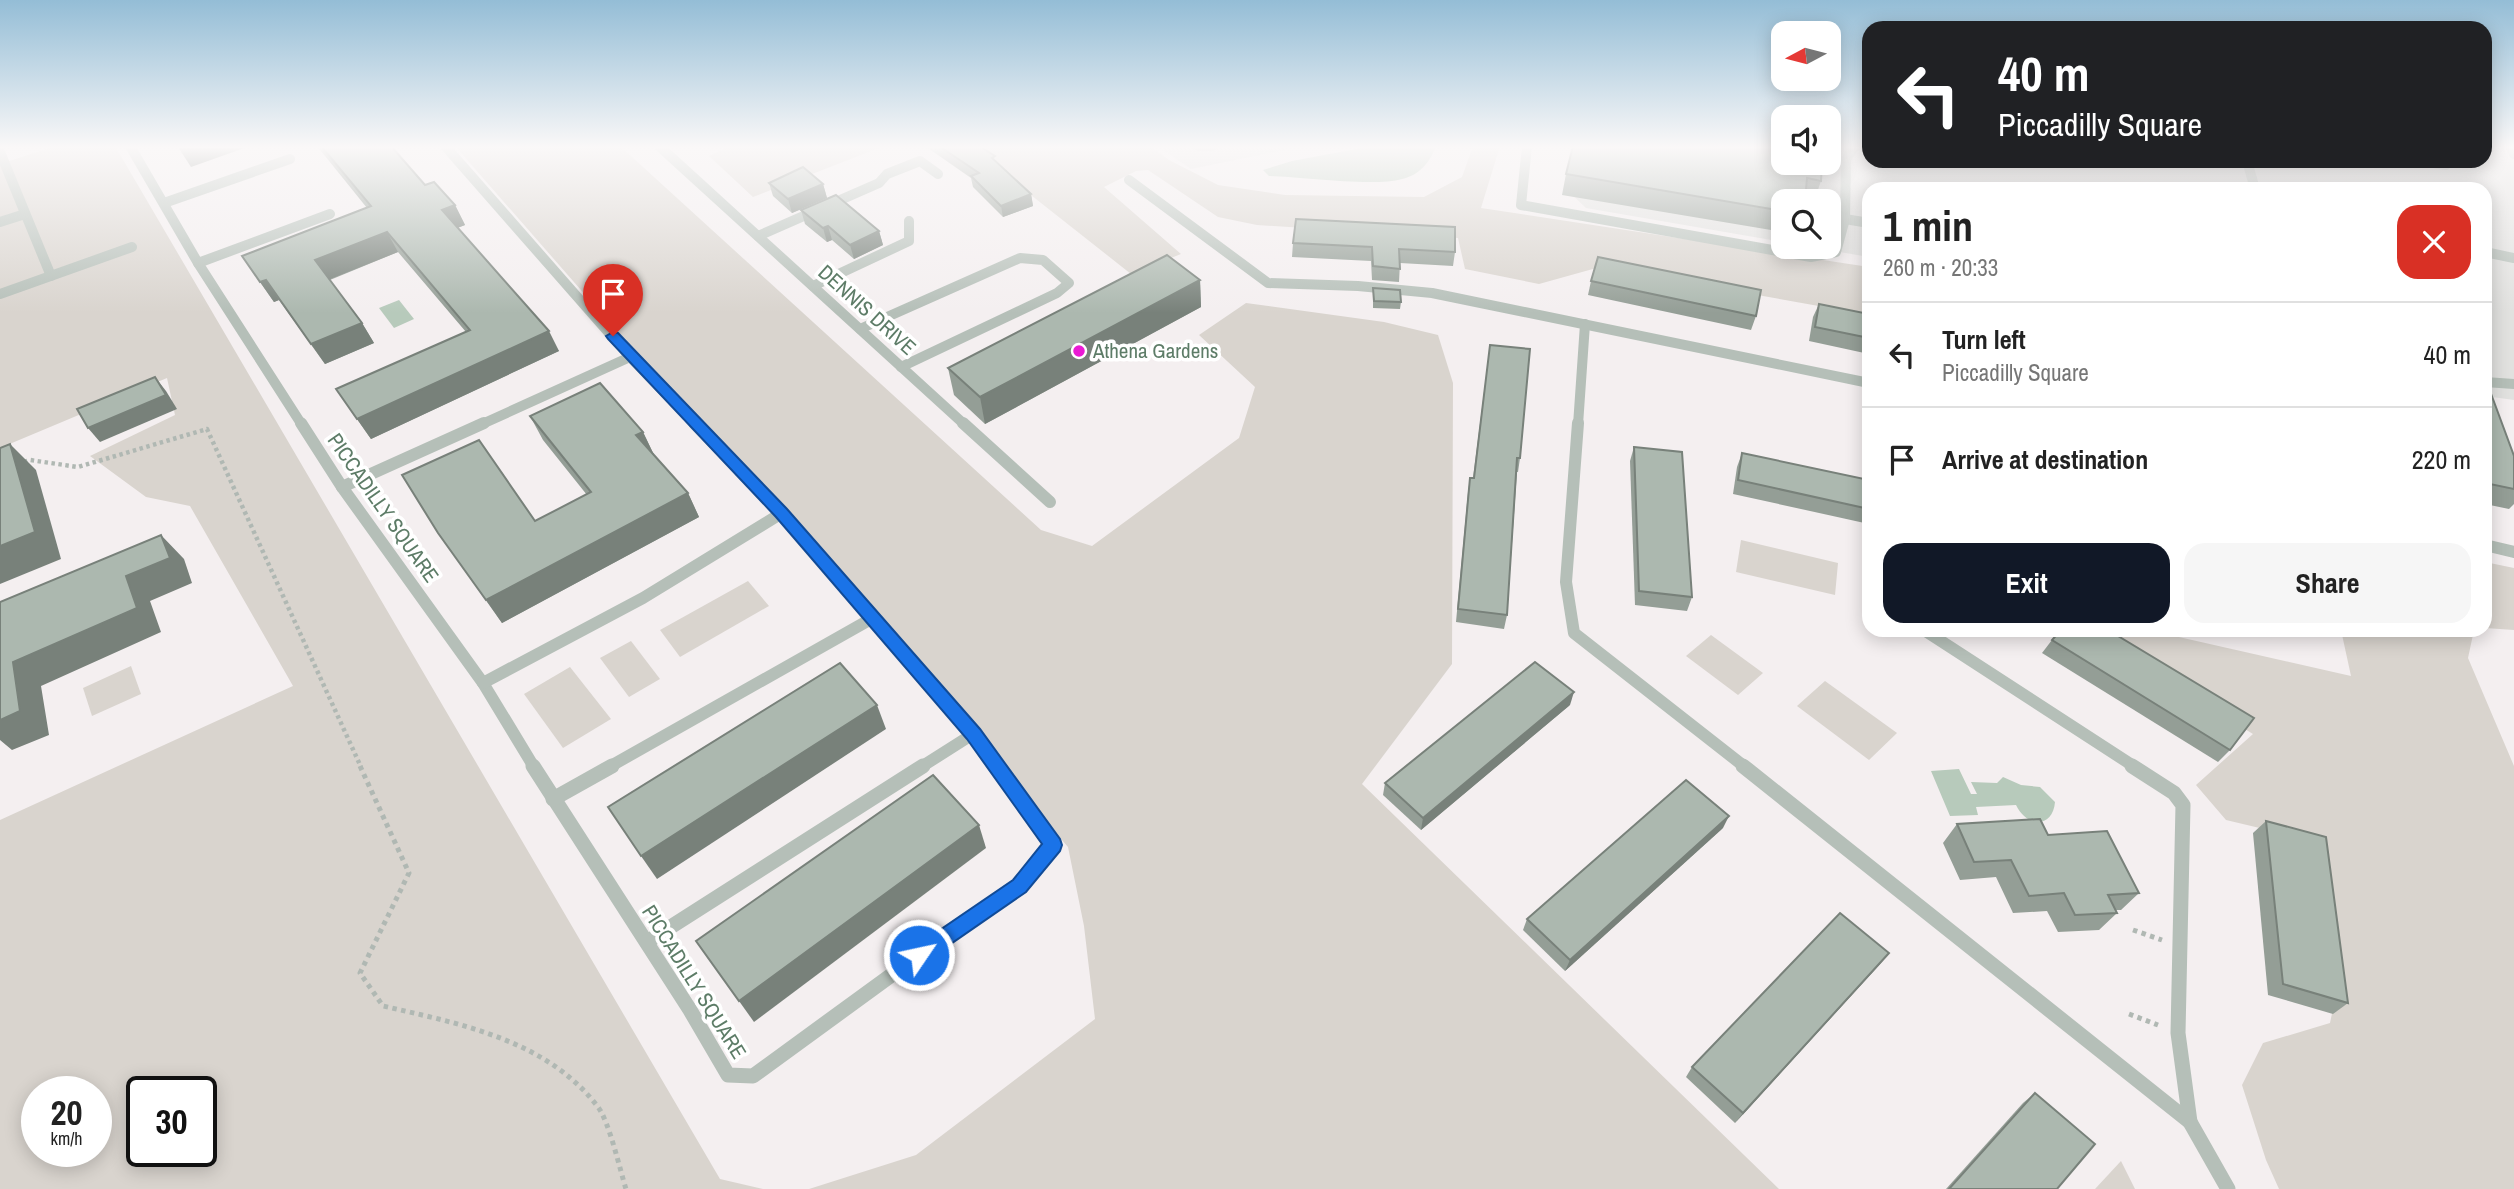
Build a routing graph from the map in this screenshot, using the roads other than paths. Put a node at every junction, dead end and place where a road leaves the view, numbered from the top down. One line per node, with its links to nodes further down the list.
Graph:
1 (20, 201): 10 (street)
2 (168, 201): 9 (street)
3 (494, 201): 26 (street, PICCADILLY SQUARE)
4 (720, 201): 16 (street, DENNIS DRIVE)
5 (837, 201): 16 (street)
6 (1158, 201): 24 (street)
7 (1521, 201): 12 (street)
8 (1845, 201): 12 (street)
9 (164, 203): 20 (street, PICCADILLY SQUARE)
10 (25, 214): 14 (street); 21 (street)
11 (330, 214): 20 (street)
12 (1845, 219): 15 (street)
13 (909, 221): 22 (street)
14 (0, 222)
15 (1862, 222)
16 (758, 236): 22 (street, DENNIS DRIVE)
17 (132, 247): 21 (street)
18 (2492, 253): 19 (street)
19 (2514, 258)
20 (198, 263): 31 (street, PICCADILLY SQUARE)
21 (51, 276): 23 (street)
22 (813, 286): 25 (street, DENNIS DRIVE)
23 (0, 294)
24 (1585, 324): 28 (street); 42 (street)
25 (860, 329): 27 (street, DENNIS DRIVE); 27 (street)
26 (631, 357): 31 (lane); 33 (street, PICCADILLY SQUARE)
27 (901, 367): 32 (street, DENNIS DRIVE)
28 (1862, 382)
29 (2492, 382): 30 (street)
30 (2514, 384)
31 (342, 487): 38 (street, PICCADILLY SQUARE)
32 (1050, 502)
33 (782, 513): 36 (street, PICCADILLY SQUARE); 38 (street)
34 (2492, 547): 35 (street)
35 (2514, 552)
36 (871, 619): 39 (street, PICCADILLY SQUARE); 40 (street)
37 (1935, 637): 42 (lane)
38 (483, 683): 40 (street, PICCADILLY SQUARE)
39 (974, 734): 41 (street); 41 (street, PICCADILLY SQUARE)
40 (553, 799): 41 (street, PICCADILLY SQUARE)
41 (647, 942)
42 (2190, 1122): 43 (street)
43 (2228, 1189)

